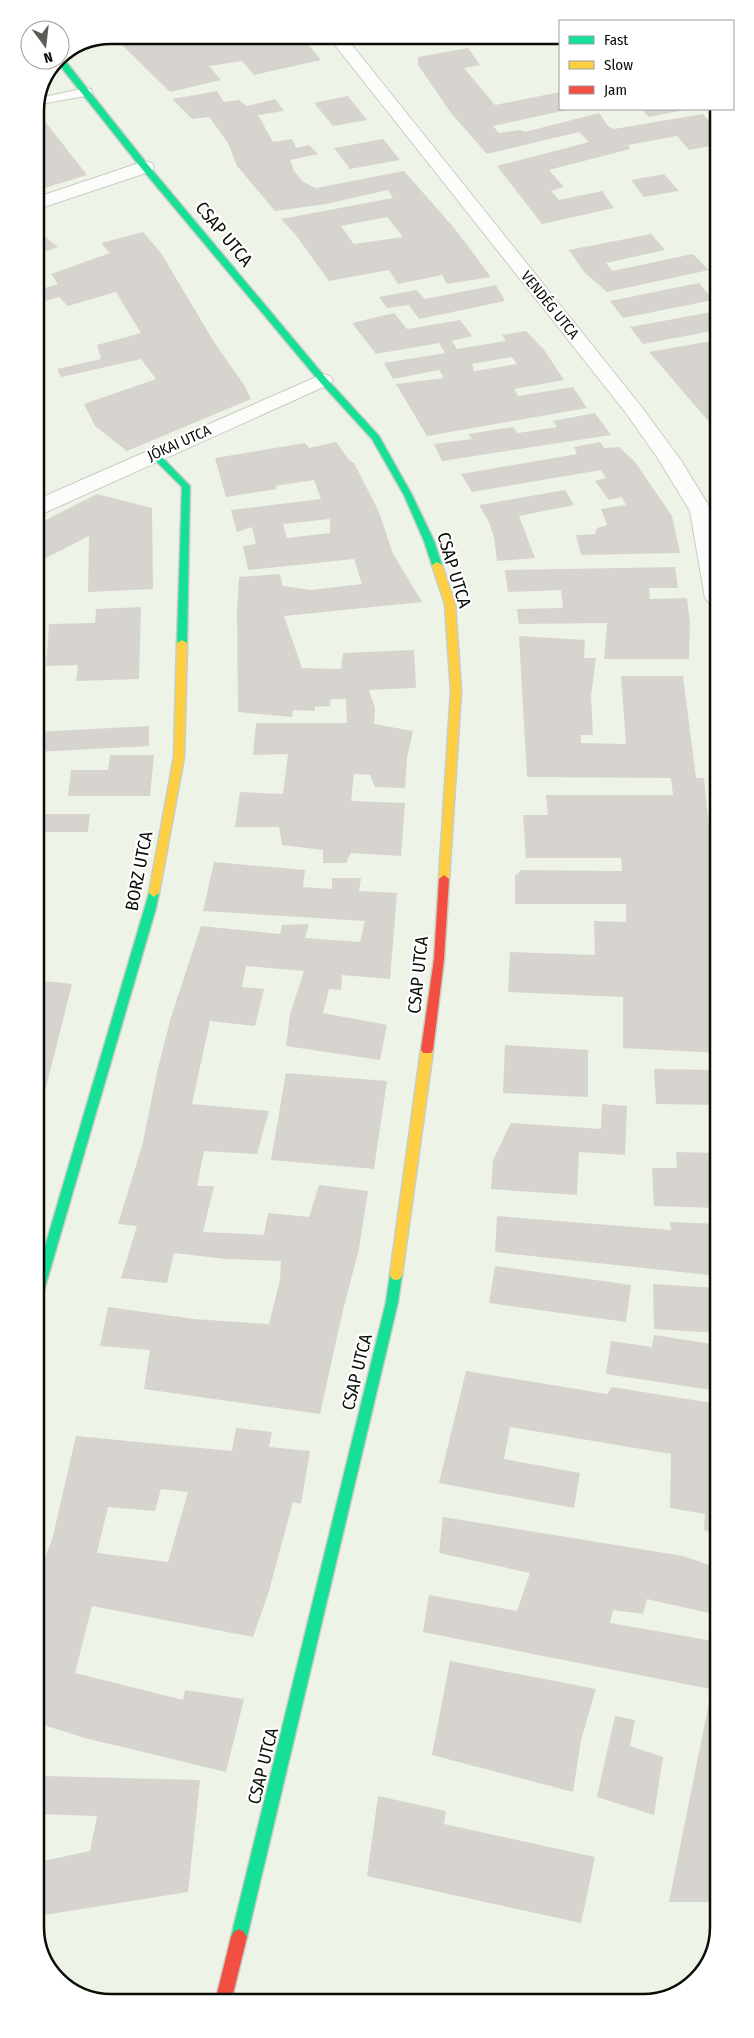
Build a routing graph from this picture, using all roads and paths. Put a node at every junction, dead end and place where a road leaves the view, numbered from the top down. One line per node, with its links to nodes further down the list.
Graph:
1 (342, 44): 10 (street, VENDÉG UTCA)
2 (68, 70): 3 (street, CSAP UTCA)
3 (86, 92): 4 (lane); 5 (street, CSAP UTCA)
4 (45, 100)
5 (145, 167): 6 (street); 7 (street, CSAP UTCA)
6 (44, 201)
7 (322, 380): 8 (street, JÓKAI UTCA); 12 (street, CSAP UTCA)
8 (154, 454): 9 (street, JÓKAI UTCA); 11 (street, BORZ UTCA)
9 (44, 504)
10 (710, 562)
11 (44, 1270)
12 (225, 1994)

